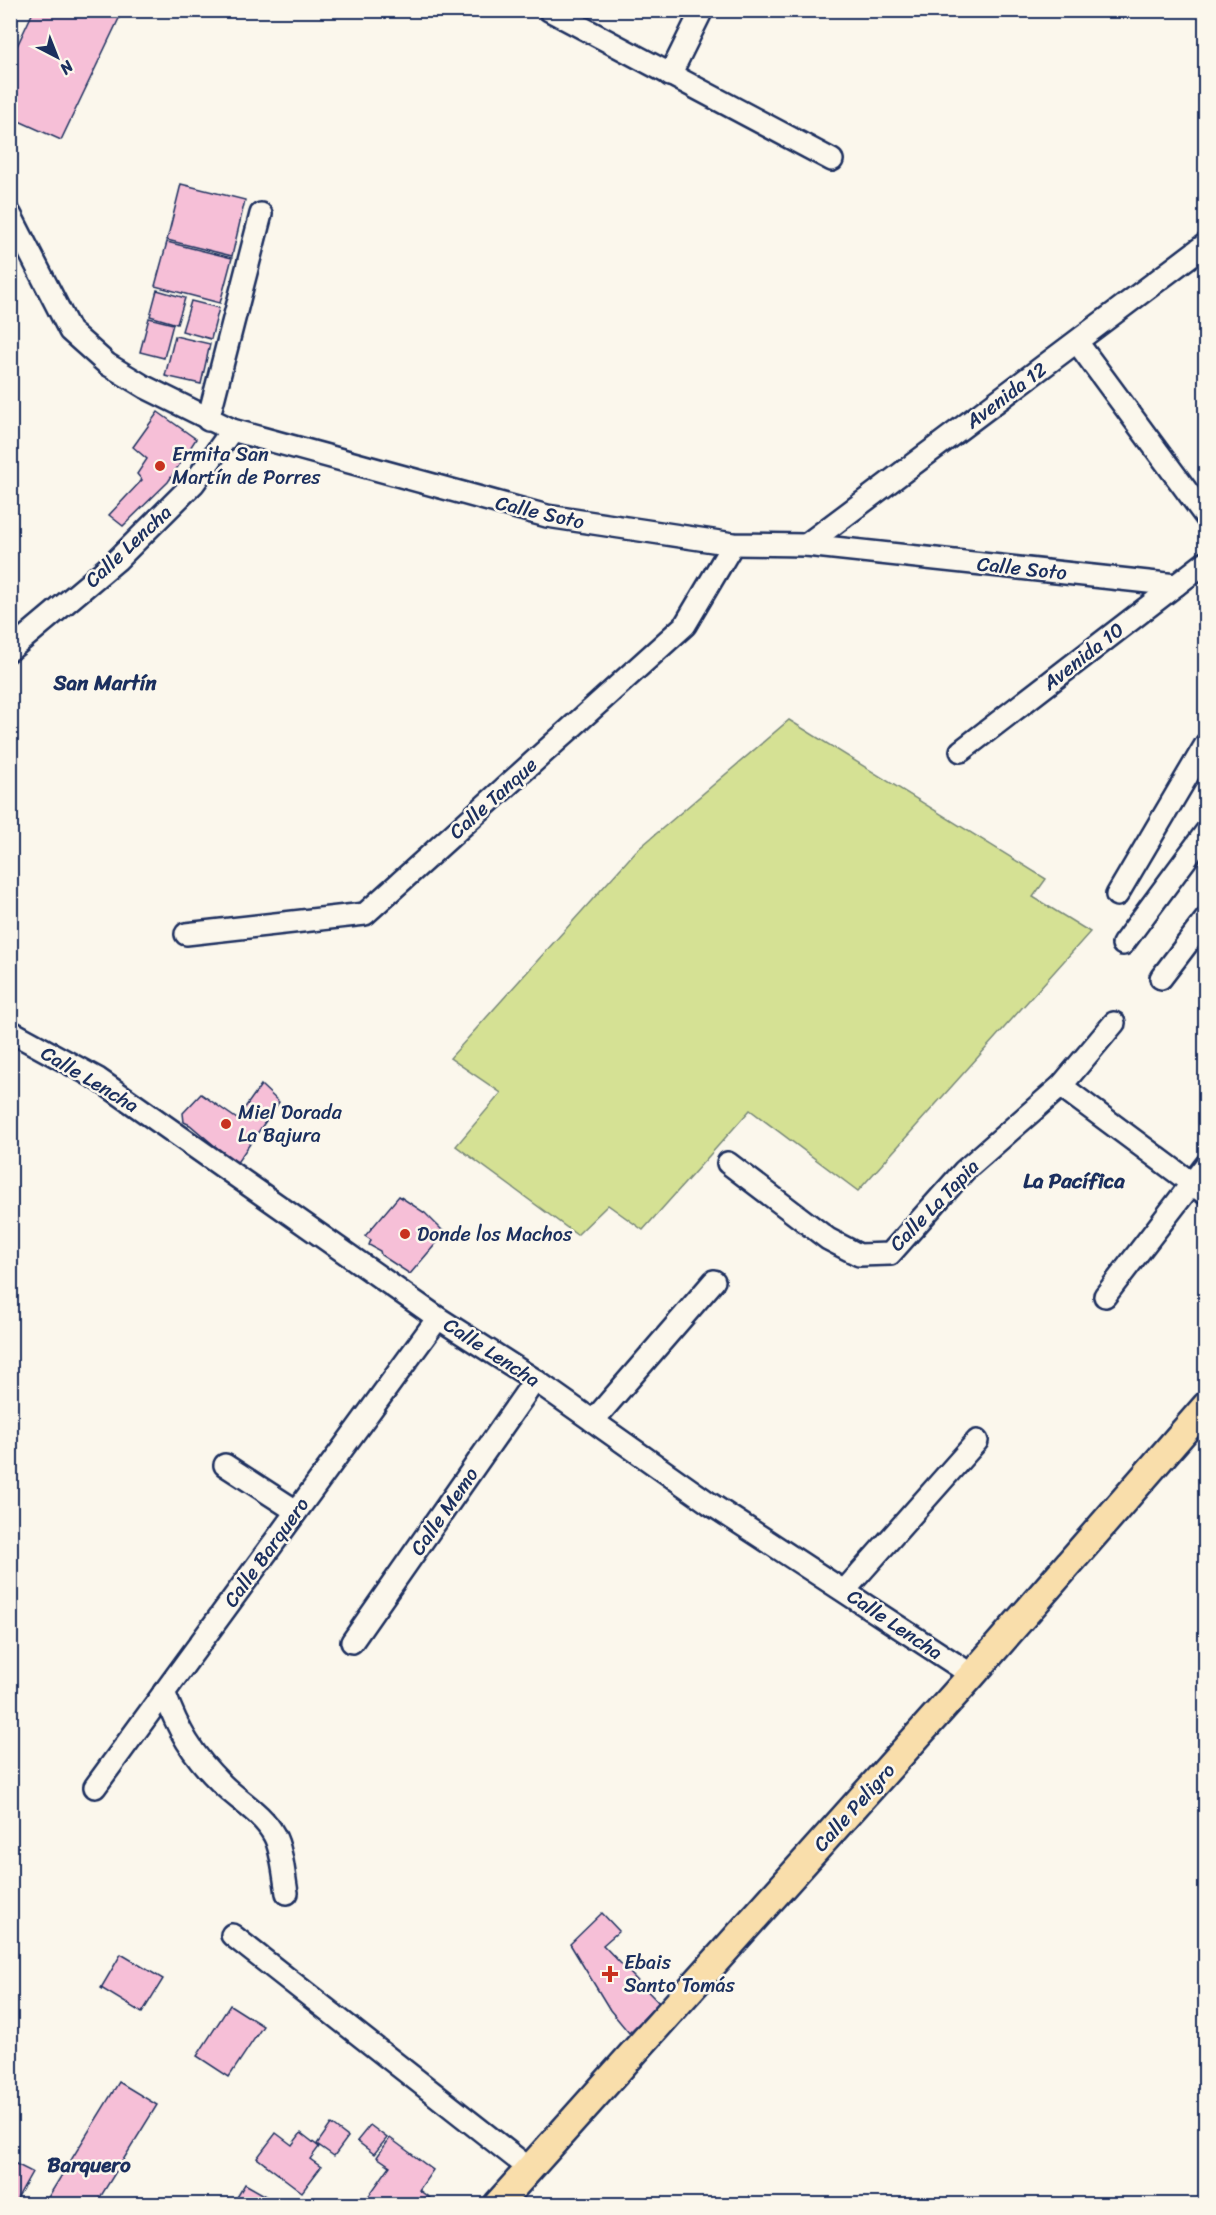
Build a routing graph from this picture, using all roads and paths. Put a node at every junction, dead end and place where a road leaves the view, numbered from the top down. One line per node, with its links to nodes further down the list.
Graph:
1 (549, 10): 3 (street)
2 (702, 10): 3 (street)
3 (670, 75): 4 (street)
4 (832, 160)
5 (10, 214): 9 (street, Calle Soto)
6 (261, 214): 9 (street)
7 (1206, 244): 8 (street, Avenida 12)
8 (1077, 342): 11 (street); 13 (street, Avenida 12)
9 (208, 420): 10 (street, Calle Soto)
10 (232, 430): 12 (street, Calle Soto); 16 (street, Calle Lencha)
11 (1206, 517)
12 (733, 544): 13 (street, Calle Soto); 22 (street, Calle Tanque)
13 (806, 545): 15 (street, Calle Soto)
14 (1206, 562): 15 (street, Avenida 10)
15 (1176, 585): 18 (street, Avenida 10)
16 (10, 650)
17 (1206, 744): 20 (street)
18 (961, 750)
19 (1206, 832): 23 (street)
20 (1117, 895)
21 (1206, 919): 24 (street)
22 (186, 934)
23 (1123, 944)
24 (1161, 978)
25 (1114, 1023): 27 (street, Calle La Tapia)
26 (10, 1031): 33 (street, Calle Lencha)
27 (1061, 1086): 28 (street, Calle La Tapia); 30 (street)
28 (728, 1163)
29 (1206, 1165): 30 (street)
30 (1198, 1190): 32 (street)
31 (714, 1281): 36 (street)
32 (1106, 1296)
33 (438, 1317): 34 (street, Calle Lencha); 39 (street, Calle Barquero)
34 (535, 1380): 36 (street, Calle Lencha); 41 (street, Calle Memo)
35 (1206, 1406): 42 (main road, Calle Peligro)
36 (593, 1421): 40 (street, Calle Lencha)
37 (977, 1441): 40 (street)
38 (225, 1465): 39 (street)
39 (296, 1511): 43 (street, Calle Barquero)
40 (845, 1590): 42 (street, Calle Lencha)
41 (352, 1642)
42 (972, 1675): 47 (main road, Calle Peligro)
43 (164, 1692): 44 (street, Calle Barquero); 45 (street)
44 (95, 1787)
45 (287, 1893)
46 (232, 1935): 47 (street)
47 (530, 2169): 48 (main road, Calle Peligro)
48 (498, 2205)

